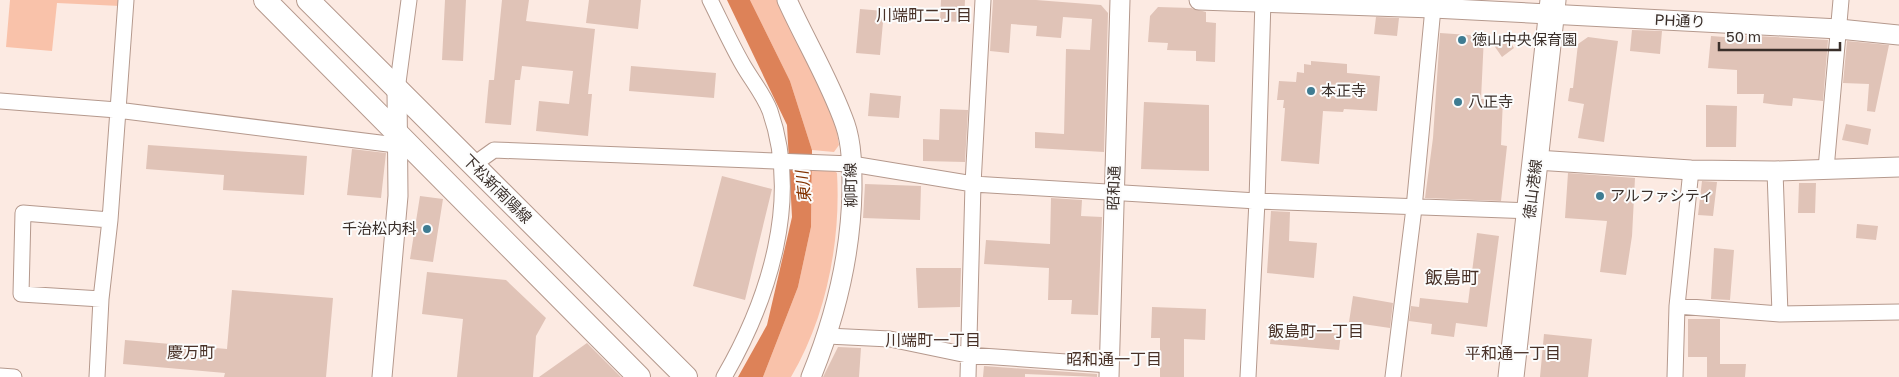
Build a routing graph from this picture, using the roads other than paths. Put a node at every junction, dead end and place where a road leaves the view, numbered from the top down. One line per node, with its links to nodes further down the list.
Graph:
1 (126, 0): 18 (street)
2 (265, 0): 19 (main road, 下松新南陽線)
3 (308, 0): 16 (main road, 下松新南陽線)
4 (409, 0): 16 (street)
5 (710, 0): 21 (street)
6 (787, 0): 22 (street, 柳町線)
7 (983, 0): 28 (street)
8 (1120, 0): 29 (street, 昭和通)
9 (1198, 0): 11 (street, PH通り)
10 (1841, 0): 14 (street)
11 (1262, 2): 12 (street, PH通り); 30 (street)
12 (1433, 8): 13 (street, PH通り); 31 (street)
13 (1552, 8): 14 (street, PH通り); 20 (main road, 徳山港線)
14 (1838, 29): 15 (street, PH通り); 25 (street)
15 (1899, 35)
16 (397, 90): 19 (street); 23 (main road, 下松新南陽線)
17 (0, 101): 18 (street)
18 (117, 110): 19 (street); 33 (street)
19 (398, 140): 44 (street); 45 (main road, 下松新南陽線)
20 (1536, 160): 26 (street); 32 (main road, 徳山港線)
21 (781, 161): 22 (street); 23 (street); 47 (street)
22 (852, 164): 28 (street); 38 (street, 柳町線)
23 (473, 165): 46 (main road, 下松新南陽線)
24 (1899, 167): 25 (street)
25 (1826, 169): 27 (street)
26 (1691, 170): 27 (street); 35 (street)
27 (1775, 171): 37 (street)
28 (973, 184): 29 (street); 39 (street)
29 (1114, 192): 30 (street); 40 (street, 昭和通)
30 (1257, 201): 31 (street); 50 (street)
31 (1414, 208): 32 (street); 51 (street)
32 (1530, 211): 52 (main road, 徳山港線)
33 (110, 220): 34 (street); 34 (street)
34 (101, 299): 43 (street)
35 (1677, 306): 37 (street); 53 (street)
36 (1899, 312): 37 (street)
37 (1780, 314)
38 (827, 336): 39 (street); 48 (street, 柳町線)
39 (967, 355): 40 (street); 49 (street)
40 (1110, 371)
41 (0, 376): 42 (street)
42 (14, 377)
43 (97, 377)
44 (382, 377)
45 (639, 377)
46 (686, 377)
47 (724, 377)
48 (810, 377)
49 (968, 377)
50 (1248, 377)
51 (1393, 377)
52 (1511, 377)
53 (1675, 377)

